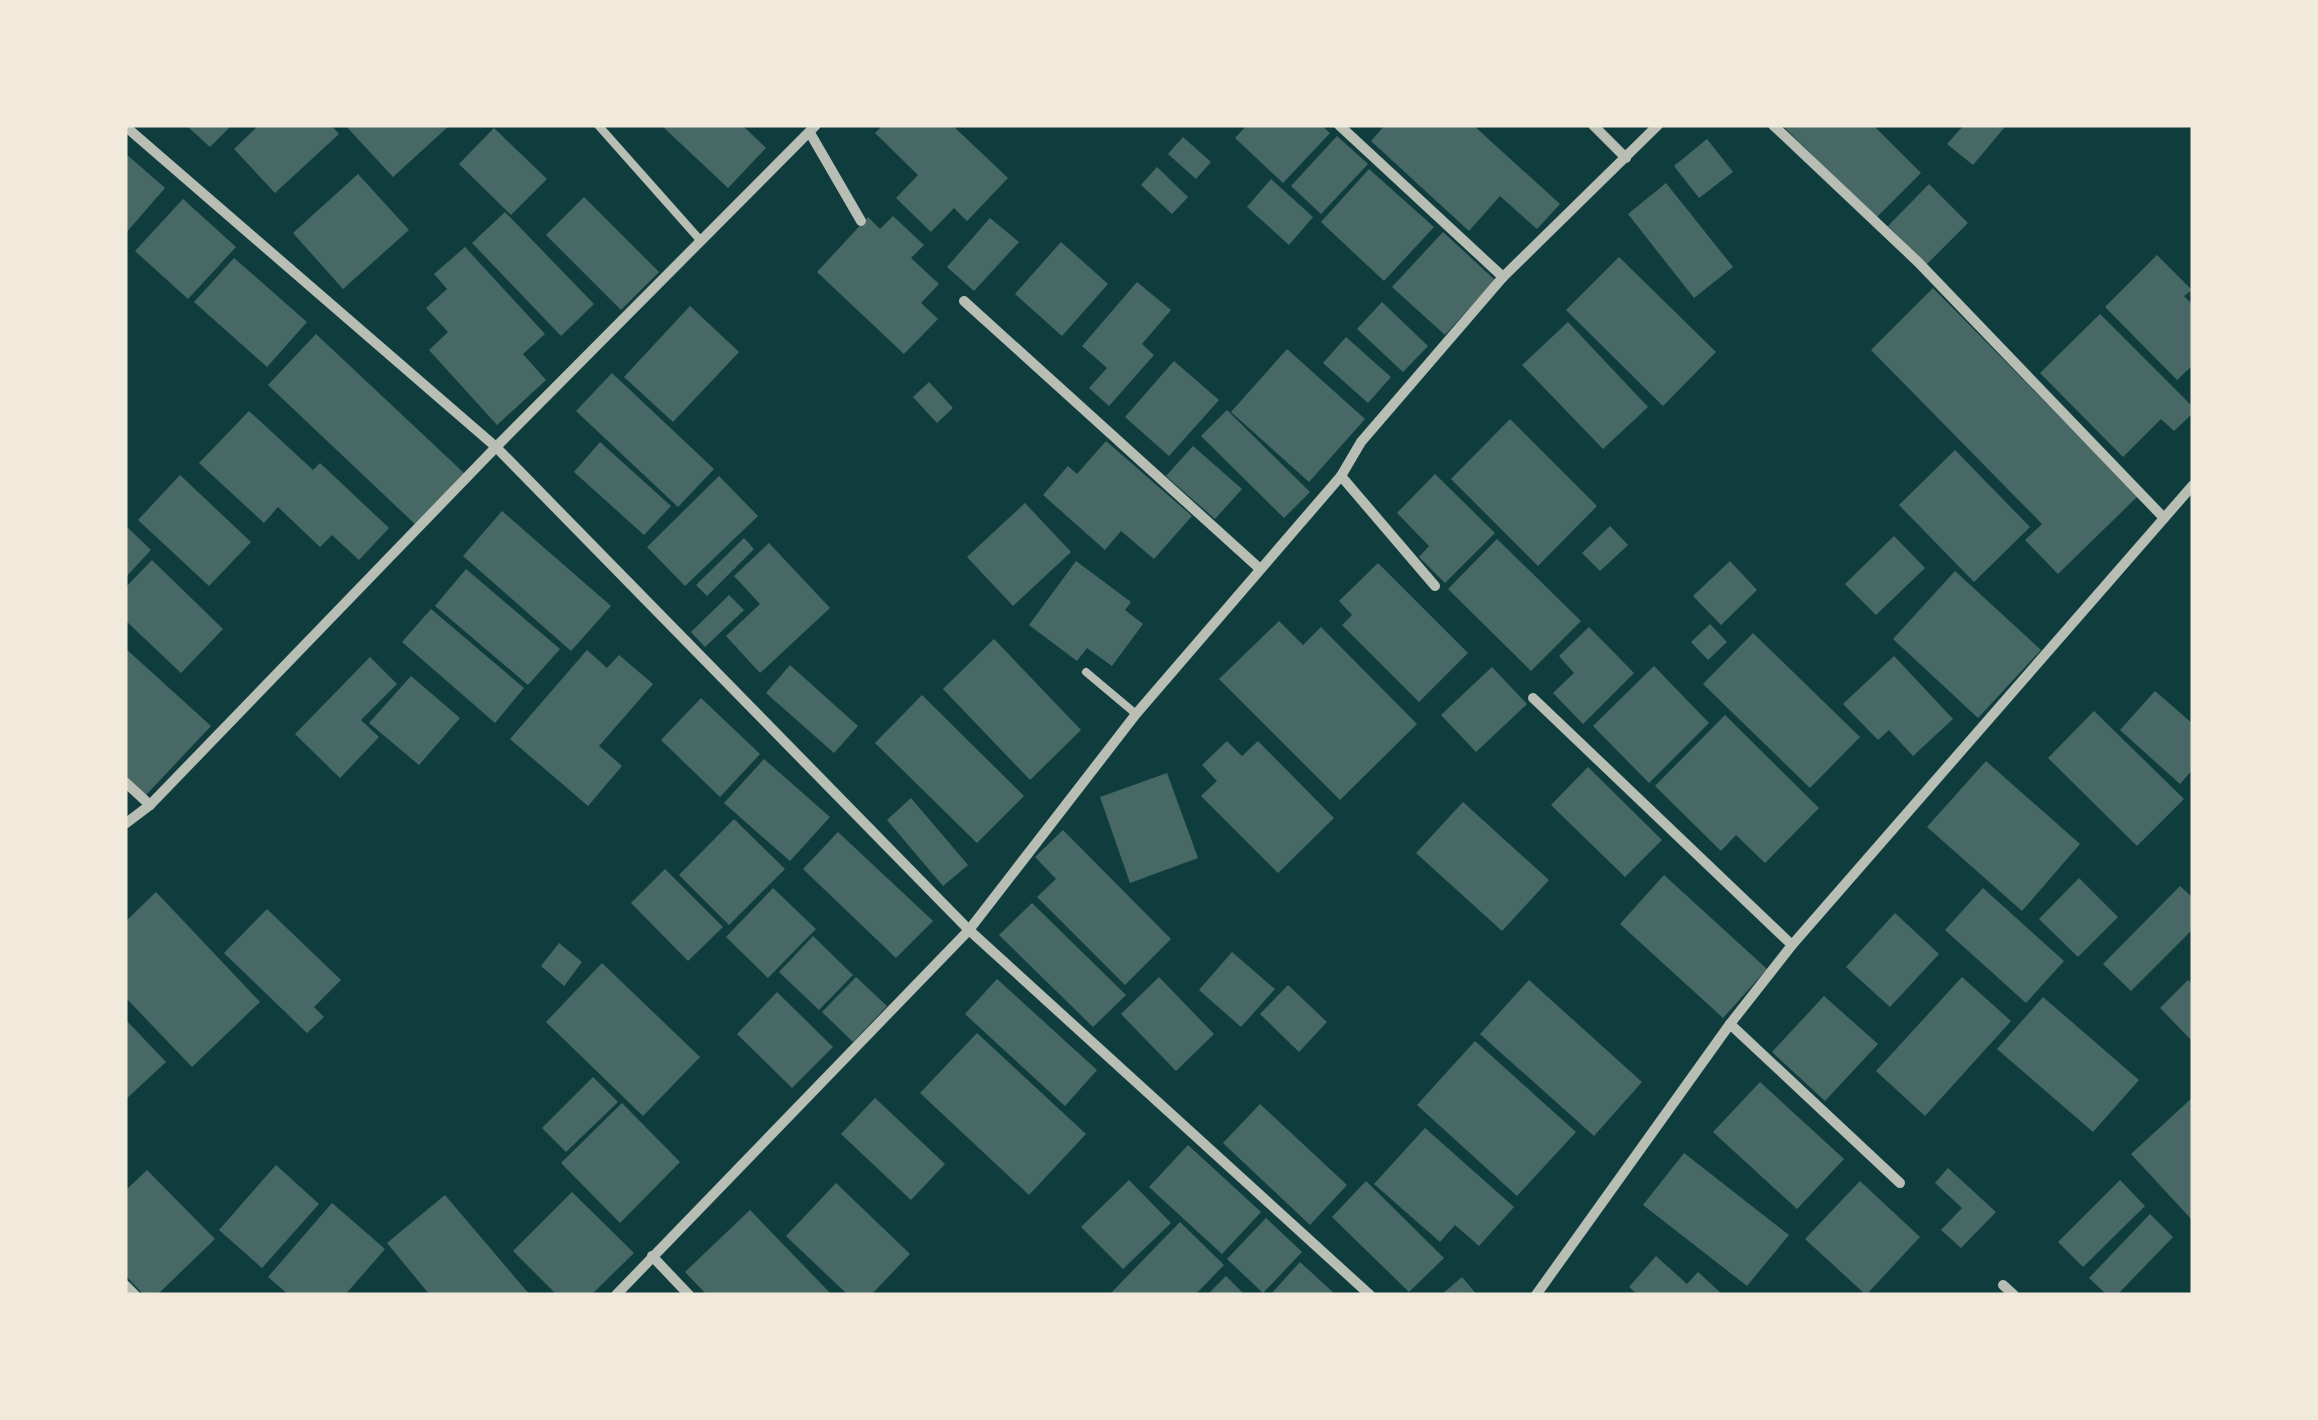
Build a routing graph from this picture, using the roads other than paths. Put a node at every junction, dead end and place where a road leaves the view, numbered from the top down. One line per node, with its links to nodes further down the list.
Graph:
1 (598, 125): 10 (lane)
2 (1339, 125): 11 (street)
3 (1593, 125): 8 (street)
4 (1658, 125): 8 (street)
5 (1773, 125): 16 (street)
6 (125, 126): 13 (street)
7 (813, 129): 9 (street); 10 (street)
8 (1626, 158): 11 (street)
9 (861, 221)
10 (702, 241): 13 (street)
11 (1503, 277): 14 (street)
12 (964, 301): 17 (street)
13 (496, 447): 23 (street); 25 (street)
14 (1342, 476): 17 (street); 18 (street)
15 (2193, 486): 16 (street)
16 (2164, 518): 26 (street)
17 (1259, 568): 21 (street)
18 (1435, 586)
19 (1086, 672): 21 (lane)
20 (1533, 698): 26 (street)
21 (1136, 714): 25 (street)
22 (125, 782): 23 (street)
23 (150, 805): 24 (street)
24 (125, 824)
25 (969, 930): 29 (street); 35 (street)
26 (1792, 944): 27 (street)
27 (1730, 1024): 28 (street); 36 (street)
28 (1900, 1183)
29 (652, 1256): 33 (street); 34 (street)
30 (2003, 1285): 37 (street)
31 (125, 1286): 32 (street)
32 (135, 1295)
33 (616, 1295)
34 (689, 1295)
35 (1370, 1295)
36 (1536, 1295)
37 (2014, 1295)

